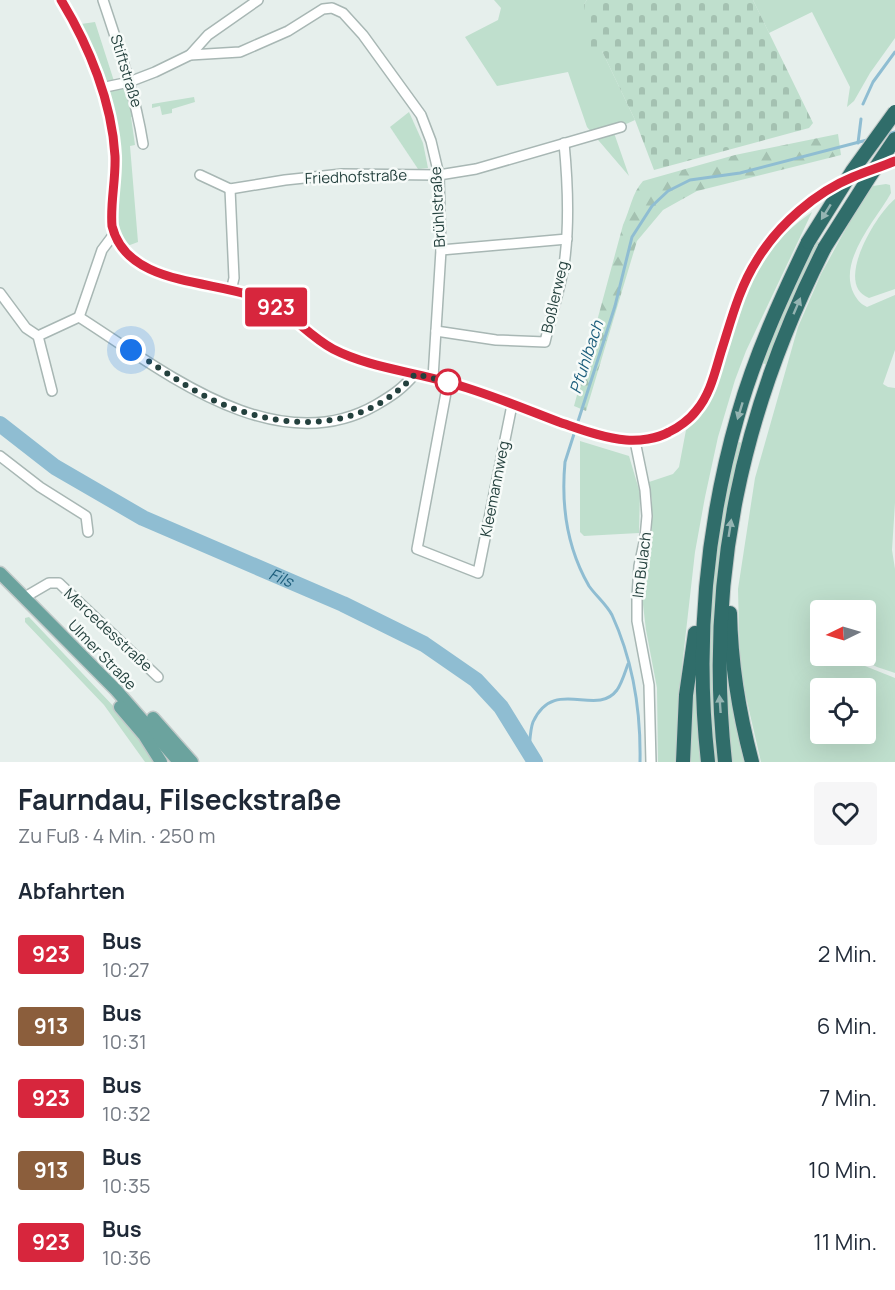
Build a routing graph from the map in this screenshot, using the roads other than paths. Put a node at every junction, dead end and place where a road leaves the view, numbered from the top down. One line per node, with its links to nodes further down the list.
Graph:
1 (61, 0): 6 (street)
2 (103, 0): 5 (street, Stiftstraße)
3 (258, 0): 4 (street)
4 (190, 54): 5 (street); 14 (street, Brühlstraße)
5 (129, 82): 6 (street); 11 (street, Stiftstraße)
6 (101, 88): 16 (street)
7 (895, 112): 35 (highway, one-way to 35, bridge)
8 (621, 127): 10 (street, Friedhofstraße)
9 (895, 139): 33 (highway, one-way to 9, bridge)
10 (564, 143): 14 (street, Friedhofstraße); 17 (street, Boßlerweg)
11 (143, 144)
12 (895, 161): 29 (street)
13 (200, 175): 15 (street)
14 (439, 175): 15 (street, Friedhofstraße); 18 (street, Brühlstraße)
15 (230, 189): 19 (street)
16 (114, 234): 19 (street); 21 (street)
17 (567, 239): 18 (street); 22 (street, Boßlerweg)
18 (441, 250): 22 (street, Brühlstraße)
19 (231, 291): 24 (street)
20 (0, 293): 23 (street)
21 (79, 317): 23 (street); 24 (street)
22 (436, 331): 25 (street, Brühlstraße)
23 (38, 336): 27 (street)
24 (415, 374): 25 (street)
25 (433, 378): 26 (street)
26 (448, 382): 28 (street); 28 (street, Kleemannweg)
27 (52, 391)
28 (512, 405): 29 (street)
29 (635, 441): 41 (street, Im Bulach)
30 (0, 456): 31 (street)
31 (88, 532)
32 (0, 573): 34 (main road, Ulmer Straße)
33 (723, 586): 44 (highway, one-way to 33); 45 (highway)
34 (26, 597): 36 (main road, Ulmer Straße); 37 (street, Mercedesstraße)
35 (705, 599): 42 (highway); 43 (highway)
36 (81, 654): 38 (main road); 39 (main road, Ulmer Straße); 40 (main road)
37 (159, 677)
38 (161, 762)
39 (179, 762)
40 (192, 762)
41 (651, 762)
42 (682, 762)
43 (708, 762)
44 (725, 762)
45 (752, 762)

